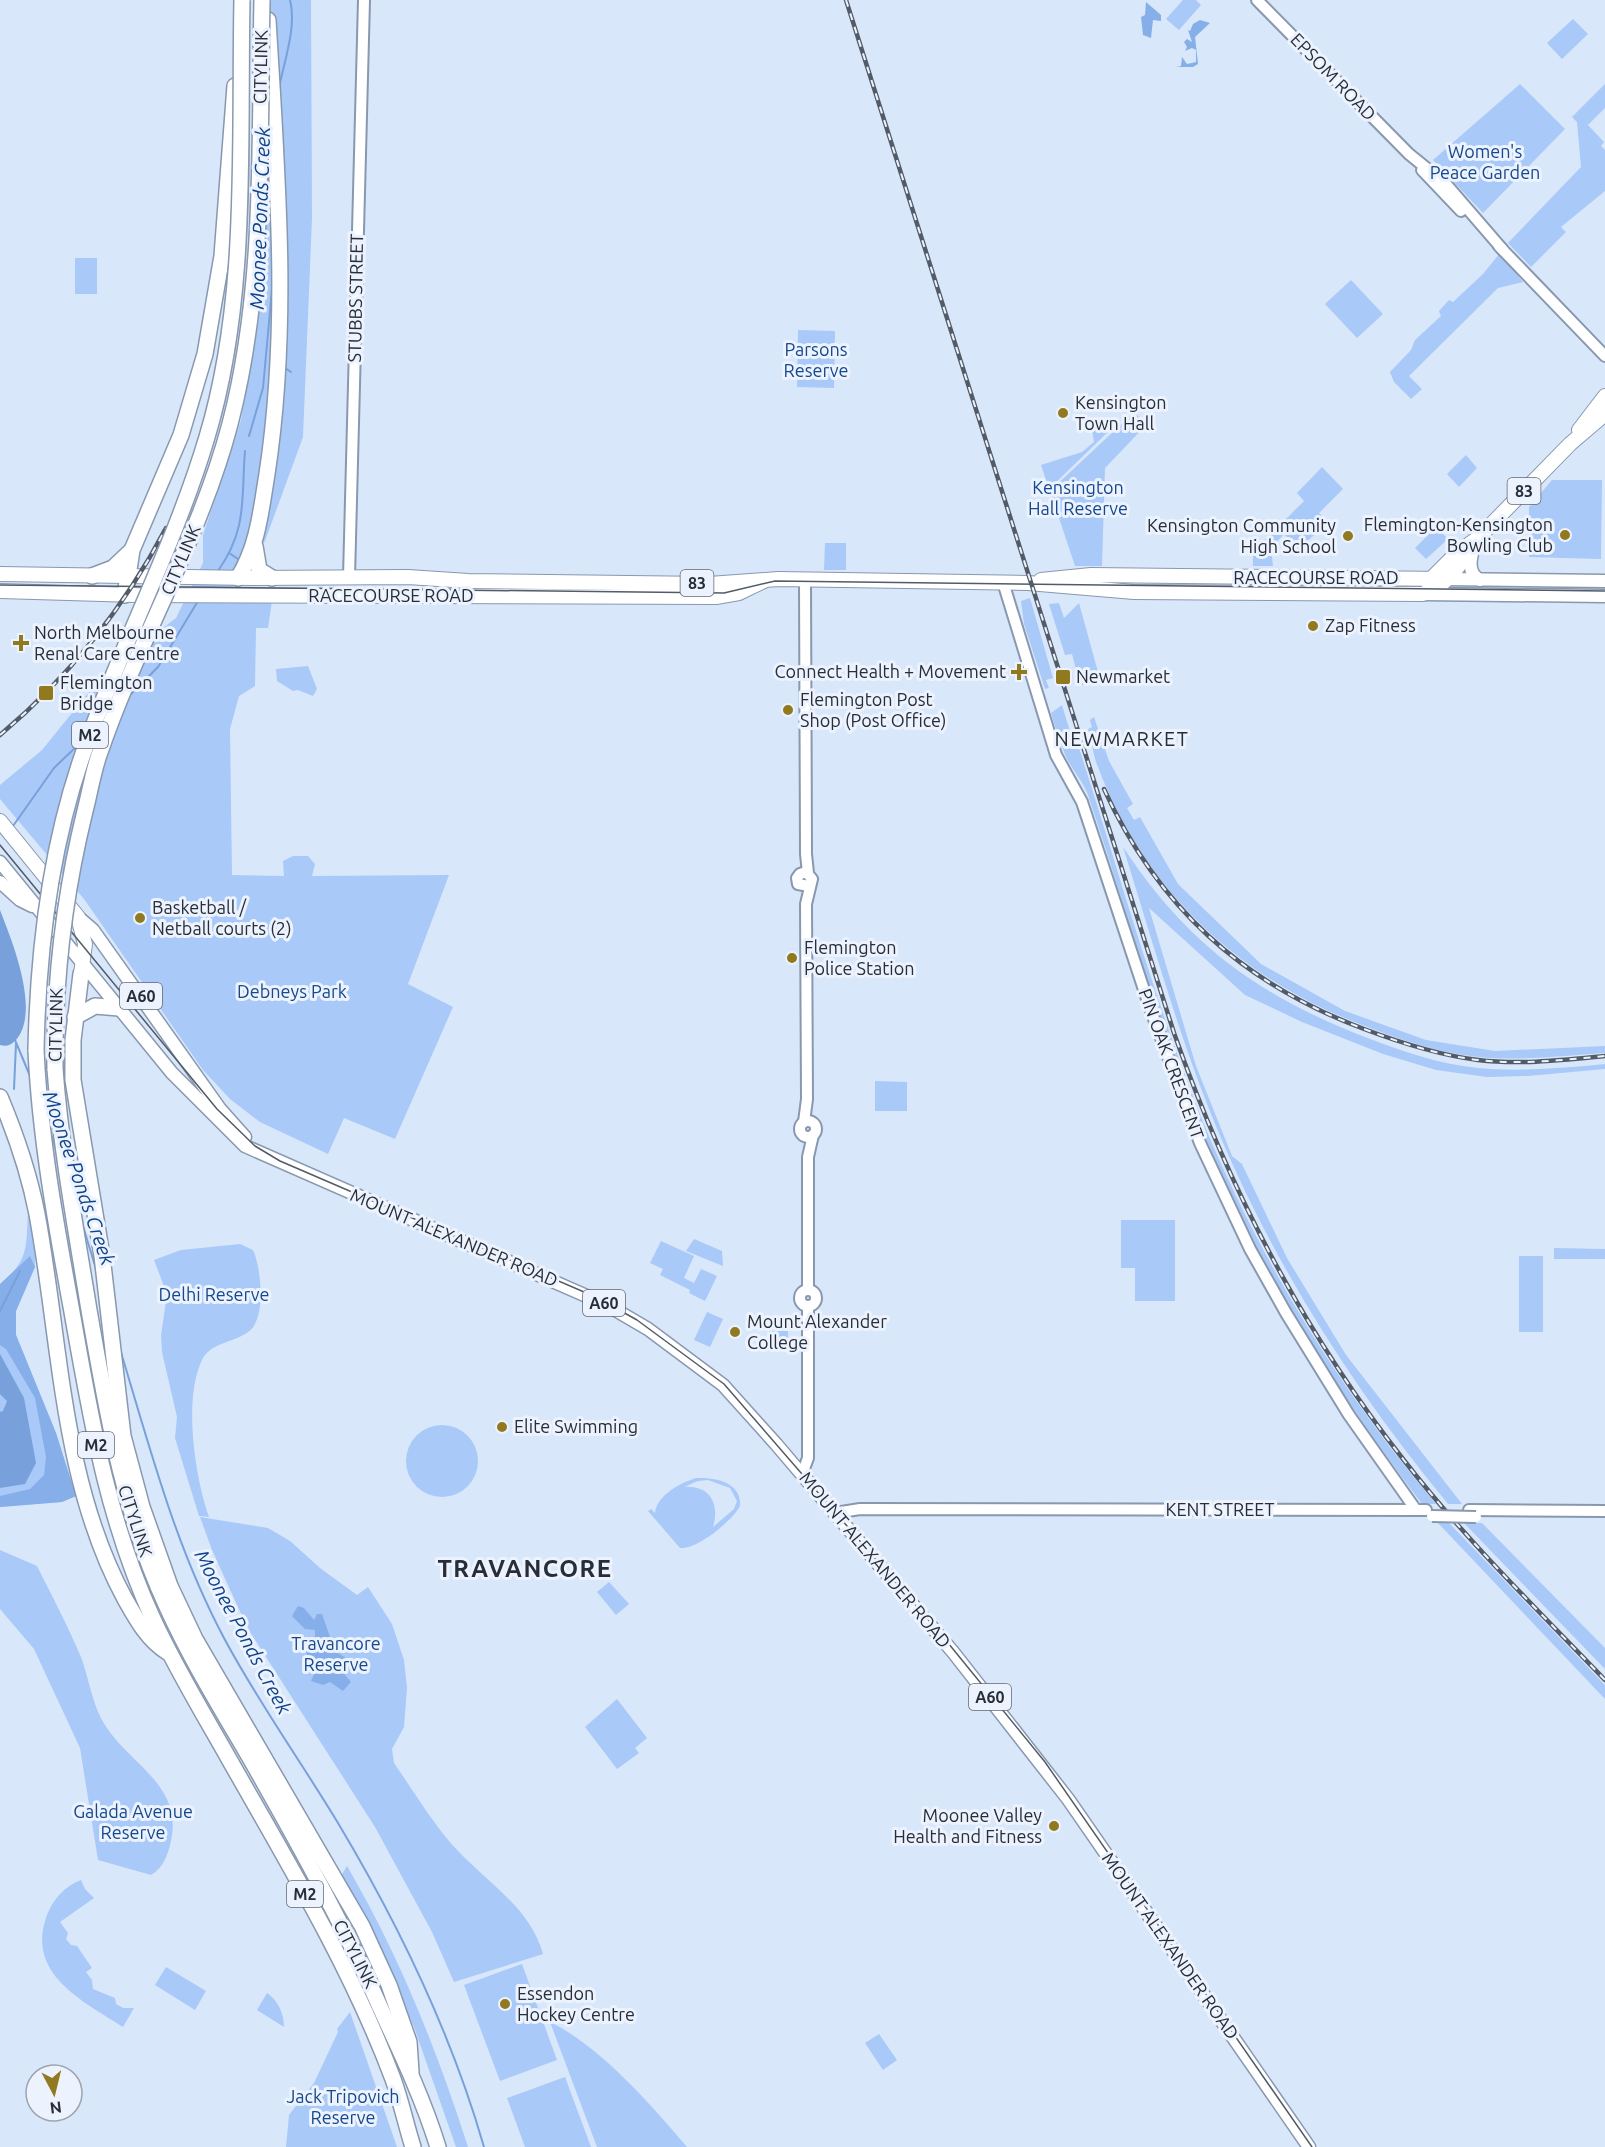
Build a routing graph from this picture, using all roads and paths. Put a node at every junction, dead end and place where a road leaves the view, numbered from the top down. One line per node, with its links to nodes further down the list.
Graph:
1 (264, 0): 11 (highway); 56 (highway, CITYLINK / M2, bridge)
2 (364, 0): 16 (street, STUBBS STREET)
3 (1257, 0): 5 (street, EPSOM ROAD)
4 (242, 5): 10 (highway, bridge); 55 (highway, CITYLINK / M2, bridge)
5 (1605, 356)
6 (1605, 396): 8 (highway, 83)
7 (1605, 414): 8 (highway, 83)
8 (1570, 444): 9 (highway, 83)
9 (1477, 539): 21 (highway, 83); 22 (main road)
10 (133, 548): 13 (highway); 15 (highway)
11 (253, 559): 17 (highway); 18 (highway)
12 (0, 574): 13 (highway, RACECOURSE ROAD / 83)
13 (92, 576): 15 (highway, RACECOURSE ROAD / 83)
14 (1126, 576): 26 (highway, RACECOURSE ROAD / 83); 27 (highway, RACECOURSE ROAD / 83); 29 (highway)
15 (127, 577): 17 (highway, RACECOURSE ROAD / 83); 31 (highway)
16 (349, 577): 18 (highway, RACECOURSE ROAD / 83); 23 (highway, RACECOURSE ROAD / 83); 33 (highway, STUBBS STREET)
17 (236, 578): 18 (highway, RACECOURSE ROAD / 83); 32 (highway)
18 (272, 578)
19 (778, 579): 20 (highway, RACECOURSE ROAD / 83); 23 (highway, RACECOURSE ROAD / 83); 34 (highway, RACECOURSE ROAD / 83)
20 (805, 579): 25 (highway, RACECOURSE ROAD / 83); 48 (street)
21 (1438, 579): 22 (main road, RACECOURSE ROAD); 27 (highway, RACECOURSE ROAD / 83); 30 (highway)
22 (1480, 580): 24 (main road, RACECOURSE ROAD)
23 (494, 581): 34 (highway)
24 (1605, 581)
25 (1003, 582): 26 (highway, RACECOURSE ROAD / 83); 50 (street, PIN OAK CRESCENT)
26 (1028, 583): 29 (highway, RACECOURSE ROAD / 83)
27 (1284, 585): 29 (highway, RACECOURSE ROAD / 83); 30 (highway, RACECOURSE ROAD / 83)
28 (1, 591): 31 (highway, RACECOURSE ROAD / 83)
29 (1126, 592)
30 (1422, 594): 35 (main road, RACECOURSE ROAD)
31 (125, 595): 32 (highway, RACECOURSE ROAD / 83)
32 (218, 596): 33 (highway, RACECOURSE ROAD / 83)
33 (346, 596): 34 (highway, RACECOURSE ROAD / 83)
34 (493, 596)
35 (1605, 596)
36 (0, 821): 40 (highway, MOUNT ALEXANDER ROAD / A60)
37 (3, 865): 39 (main road, MOUNT ALEXANDER ROAD / A60)
38 (1, 883): 39 (main road)
39 (37, 908): 41 (main road, MOUNT ALEXANDER ROAD / A60)
40 (78, 917): 41 (highway); 44 (main road, MOUNT ALEXANDER ROAD / A60)
41 (82, 969): 42 (main road, MOUNT ALEXANDER ROAD / A60); 43 (highway)
42 (119, 1008): 43 (highway); 45 (main road, MOUNT ALEXANDER ROAD / A60)
43 (75, 1017): 56 (highway)
44 (186, 1063): 45 (main road); 47 (main road, MOUNT ALEXANDER ROAD / A60)
45 (172, 1073): 47 (main road, MOUNT ALEXANDER ROAD / A60)
46 (0, 1097): 55 (highway)
47 (279, 1163): 48 (main road, MOUNT ALEXANDER ROAD / A60)
48 (802, 1474): 51 (main road, MOUNT ALEXANDER ROAD / A60)
49 (1605, 1511): 52 (street, KENT STREET)
50 (1425, 1512): 51 (street, KENT STREET); 52 (street, KENT STREET); 54 (street, KENT STREET)
51 (835, 1513): 54 (main road, MOUNT ALEXANDER ROAD / A60)
52 (1472, 1513): 53 (street, KENT STREET)
53 (1605, 1517)
54 (844, 1524): 59 (main road, MOUNT ALEXANDER ROAD / A60)
55 (170, 1654): 57 (highway, CITYLINK / M2)
56 (411, 2072): 58 (highway, CITYLINK / M2)
57 (413, 2147)
58 (438, 2147)
59 (1309, 2147)

